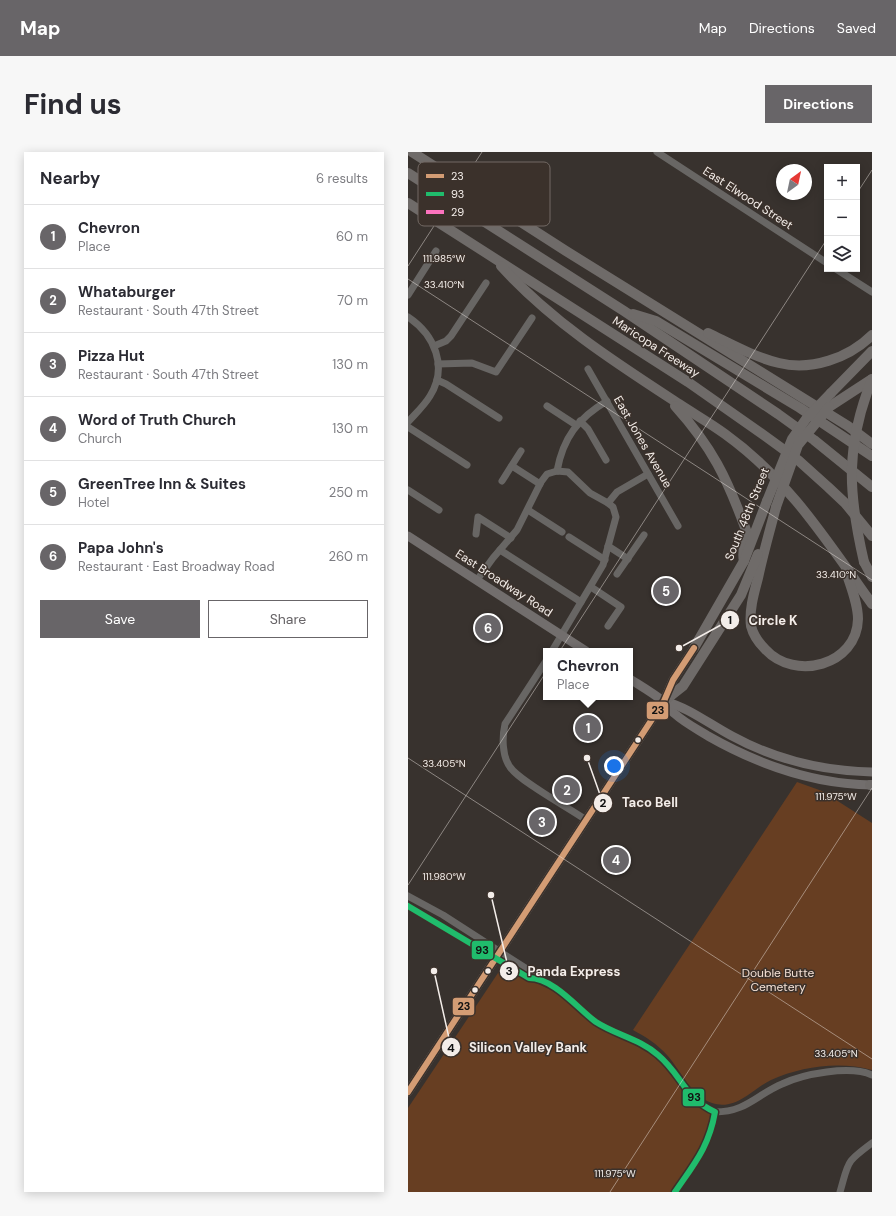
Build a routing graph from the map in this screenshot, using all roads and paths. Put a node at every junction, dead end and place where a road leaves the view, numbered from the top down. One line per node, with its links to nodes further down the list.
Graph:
1 (412, 152): 3 (highway)
2 (657, 152): 13 (street, East Elwood Street)
3 (428, 162)
4 (408, 173): 5 (highway, Maricopa Freeway)
5 (418, 179)
6 (408, 202): 7 (highway, Maricopa Freeway)
7 (418, 208)
8 (446, 226): 12 (highway, Maricopa Freeway)
9 (491, 226): 19 (highway, Maricopa Freeway)
10 (527, 226): 18 (highway)
11 (436, 251): 17 (street)
12 (491, 255): 29 (highway); 58 (highway, Maricopa Freeway)
13 (824, 261)
14 (841, 272): 16 (street)
15 (486, 283): 23 (street)
16 (872, 292)
17 (408, 295)
18 (664, 310): 22 (highway); 36 (highway)
19 (624, 311): 38 (highway); 46 (highway, Maricopa Freeway)
20 (408, 317): 23 (street)
21 (532, 318): 25 (street)
22 (872, 335)
23 (434, 346): 25 (street)
24 (872, 351): 49 (highway, South 48th Street, bridge)
25 (438, 364): 28 (street)
26 (588, 370): 30 (street, East Jones Avenue)
27 (872, 379): 49 (highway, South 48th Street, bridge); 67 (highway, bridge)
28 (437, 380): 32 (street); 33 (street)
29 (664, 395): 64 (highway); 65 (highway)
30 (607, 401): 34 (street); 43 (street, East Jones Avenue)
31 (547, 406): 34 (street)
32 (409, 418)
33 (499, 418)
34 (578, 423): 39 (street); 42 (street)
35 (408, 427): 40 (street)
36 (872, 444)
37 (521, 451): 41 (street)
38 (872, 456)
39 (606, 460)
40 (467, 465)
41 (512, 466): 44 (street); 45 (street)
42 (557, 471): 45 (street); 48 (street)
43 (648, 474): 48 (street); 52 (street, East Jones Avenue)
44 (502, 481)
45 (540, 484): 51 (street)
46 (872, 488)
47 (408, 490): 50 (street)
48 (608, 503): 60 (street)
49 (771, 504): 64 (highway, South 48th Street); 65 (highway); 79 (highway, South 48th Street)
50 (439, 510)
51 (528, 510): 53 (street); 59 (street)
52 (678, 526)
53 (562, 532)
54 (476, 534): 59 (street)
55 (644, 535): 62 (street)
56 (408, 536): 68 (main road, East Broadway Road)
57 (569, 536): 63 (street)
58 (872, 536)
59 (511, 538): 61 (street)
60 (608, 546): 62 (street); 63 (street)
61 (500, 550): 68 (street); 70 (street)
62 (628, 559): 66 (street)
63 (605, 560): 69 (street)
64 (744, 561): 76 (highway, South 48th Street)
65 (842, 562): 71 (highway)
66 (617, 574)
67 (872, 577)
68 (477, 580): 73 (main road, East Broadway Road)
69 (591, 587): 70 (street); 72 (street)
70 (581, 602): 73 (street)
71 (872, 604)
72 (608, 626)
73 (561, 635): 74 (street); 75 (main road, East Broadway Road)
74 (554, 648)
75 (581, 648)
76 (694, 648): 79 (main road, South 48th Street)
77 (543, 666): 82 (street)
78 (633, 681): 79 (main road)
79 (664, 701): 80 (main road); 81 (main road); 82 (main road, South 48th Street)
80 (872, 772)
81 (871, 785)
82 (586, 820): 85 (main road, South 48th Street)
83 (408, 896): 85 (street)
84 (408, 906): 85 (street)
85 (497, 955): 87 (main road, South 48th Street); 88 (street)
86 (872, 1075): 88 (street)
87 (408, 1092)
88 (715, 1112): 90 (street)
89 (872, 1143): 91 (street)
90 (675, 1192)
91 (840, 1192)

